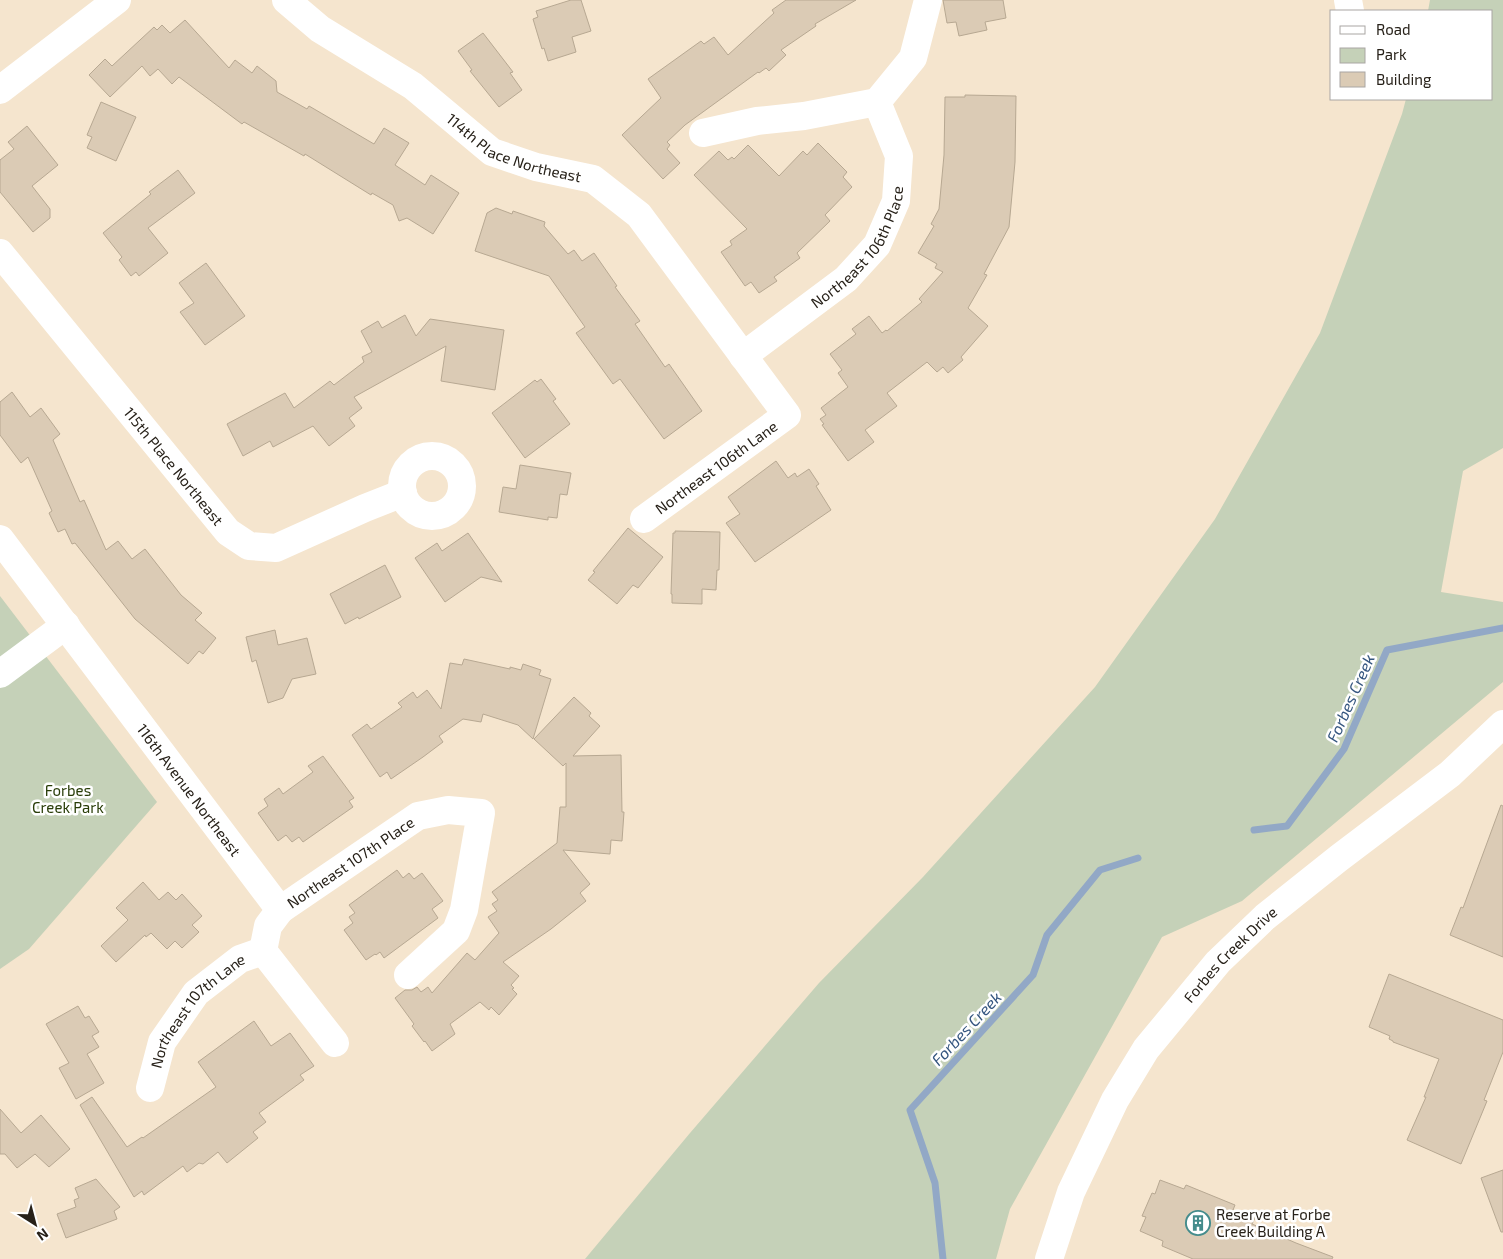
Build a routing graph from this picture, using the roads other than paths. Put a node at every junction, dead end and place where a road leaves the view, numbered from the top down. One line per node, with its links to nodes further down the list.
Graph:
1 (117, 0): 4 (street)
2 (286, 0): 8 (street, 114th Place Northeast)
3 (928, 0): 5 (street)
4 (0, 90)
5 (878, 102): 6 (street); 8 (street, Northeast 106th Place)
6 (703, 133)
7 (0, 253): 10 (street, 115th Place Northeast)
8 (743, 356): 9 (street, 114th Place Northeast)
9 (787, 415): 11 (street, Northeast 106th Lane)
10 (403, 494)
11 (644, 519)
12 (0, 539): 13 (street, 116th Avenue Northeast)
13 (66, 625): 14 (street); 16 (street, 116th Avenue Northeast)
14 (0, 674)
15 (1503, 724): 21 (street, Forbes Creek Drive)
16 (280, 910): 17 (street); 18 (street, Northeast 107th Place)
17 (263, 951): 19 (street); 20 (street, Northeast 107th Lane)
18 (408, 975)
19 (335, 1043)
20 (150, 1088)
21 (1049, 1259)

